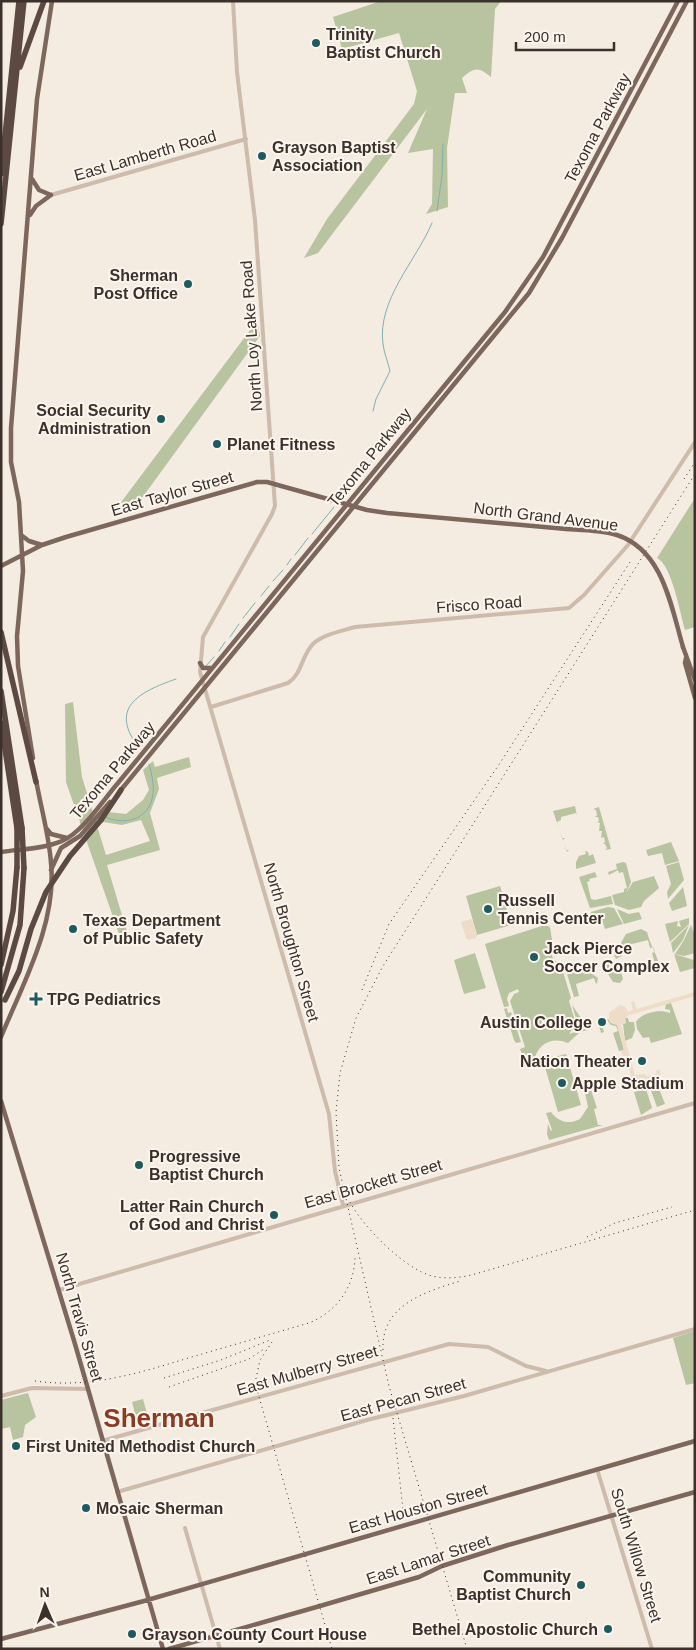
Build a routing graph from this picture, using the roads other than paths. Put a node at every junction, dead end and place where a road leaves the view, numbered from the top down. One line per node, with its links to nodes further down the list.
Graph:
1 (19, 1): 10 (highway)
2 (24, 1): 8 (highway)
3 (44, 1): 8 (highway)
4 (52, 1): 11 (main road)
5 (233, 1): 9 (street, North Loy Lake Road)
6 (678, 1): 17 (main road, Texoma Parkway)
7 (687, 1): 18 (main road, Texoma Parkway)
8 (16, 78): 14 (highway)
9 (246, 139): 12 (street, East Lamberth Road); 16 (street, North Loy Lake Road)
10 (1, 174)
11 (32, 178): 12 (main road); 13 (main road)
12 (51, 195): 13 (main road)
13 (29, 218): 19 (main road)
14 (1, 224)
15 (695, 442): 32 (street, Frisco Road)
16 (274, 484): 17 (main road, East Taylor Street); 20 (main road, East Taylor Street); 25 (street, North Loy Lake Road)
17 (347, 504): 18 (main road, East Taylor Street); 26 (main road, Texoma Parkway)
18 (355, 507): 24 (main road, North Grand Avenue, bridge); 29 (main road, Texoma Parkway)
19 (21, 535): 20 (main road); 21 (main road)
20 (42, 545): 21 (main road, East Taylor Street)
21 (22, 556): 22 (main road, East Taylor Street); 36 (main road)
22 (4, 564)
23 (1, 632): 36 (highway)
24 (686, 658): 27 (main road, North Grand Avenue); 31 (main road, North Grand Avenue)
25 (200, 663): 26 (main road); 28 (street, North Loy Lake Road)
26 (212, 668): 28 (main road, Texoma Parkway)
27 (695, 680)
28 (202, 681): 29 (street, North Loy Lake Road); 34 (main road, Texoma Parkway)
29 (205, 689): 32 (street, North Broughton Street); 35 (main road, Texoma Parkway)
30 (1, 691): 39 (highway)
31 (695, 698)
32 (211, 707): 51 (street, North Broughton Street)
33 (1, 723): 39 (highway)
34 (133, 764): 35 (main road); 40 (main road, Texoma Parkway)
35 (136, 771): 37 (main road, Texoma Parkway)
36 (36, 782): 38 (main road)
37 (121, 790): 44 (main road, Texoma Parkway); 47 (highway, bridge)
38 (45, 827): 40 (main road); 41 (main road)
39 (20, 828): 43 (highway, bridge)
40 (67, 838): 41 (main road, Texoma Parkway)
41 (49, 844): 42 (main road, Texoma Parkway); 44 (main road)
42 (1, 852)
43 (21, 867): 45 (highway); 46 (highway)
44 (51, 870): 48 (main road)
45 (1, 965)
46 (1, 992)
47 (3, 1002)
48 (1, 1037)
49 (2, 1103): 52 (main road, North Travis Street)
50 (695, 1103): 51 (street, East Brockett Street)
51 (343, 1205): 52 (street, East Brockett Street)
52 (59, 1290): 55 (main road, North Travis Street)
53 (695, 1329): 54 (street, East Pecan Street)
54 (549, 1371): 57 (street, East Mulberry Street); 60 (street, East Pecan Street)
55 (88, 1389): 56 (street); 57 (main road, North Travis Street)
56 (1, 1396)
57 (102, 1441): 60 (main road, North Travis Street)
58 (695, 1441): 59 (main road, East Houston Street)
59 (597, 1469): 62 (street, South Willow Street); 64 (main road, East Houston Street)
60 (117, 1492): 65 (main road, North Travis Street)
61 (695, 1492): 62 (main road, East Lamar Street)
62 (612, 1516): 66 (main road, East Lamar Street); 71 (street, South Willow Street)
63 (185, 1528): 64 (street)
64 (201, 1583): 65 (main road, East Houston Street); 66 (street)
65 (148, 1599): 67 (main road, East Houston Street); 68 (main road, North Travis Street)
66 (216, 1636): 69 (main road, East Lamar Street); 70 (street)
67 (1, 1639)
68 (163, 1649)
69 (169, 1649)
70 (220, 1649)
71 (652, 1649)

